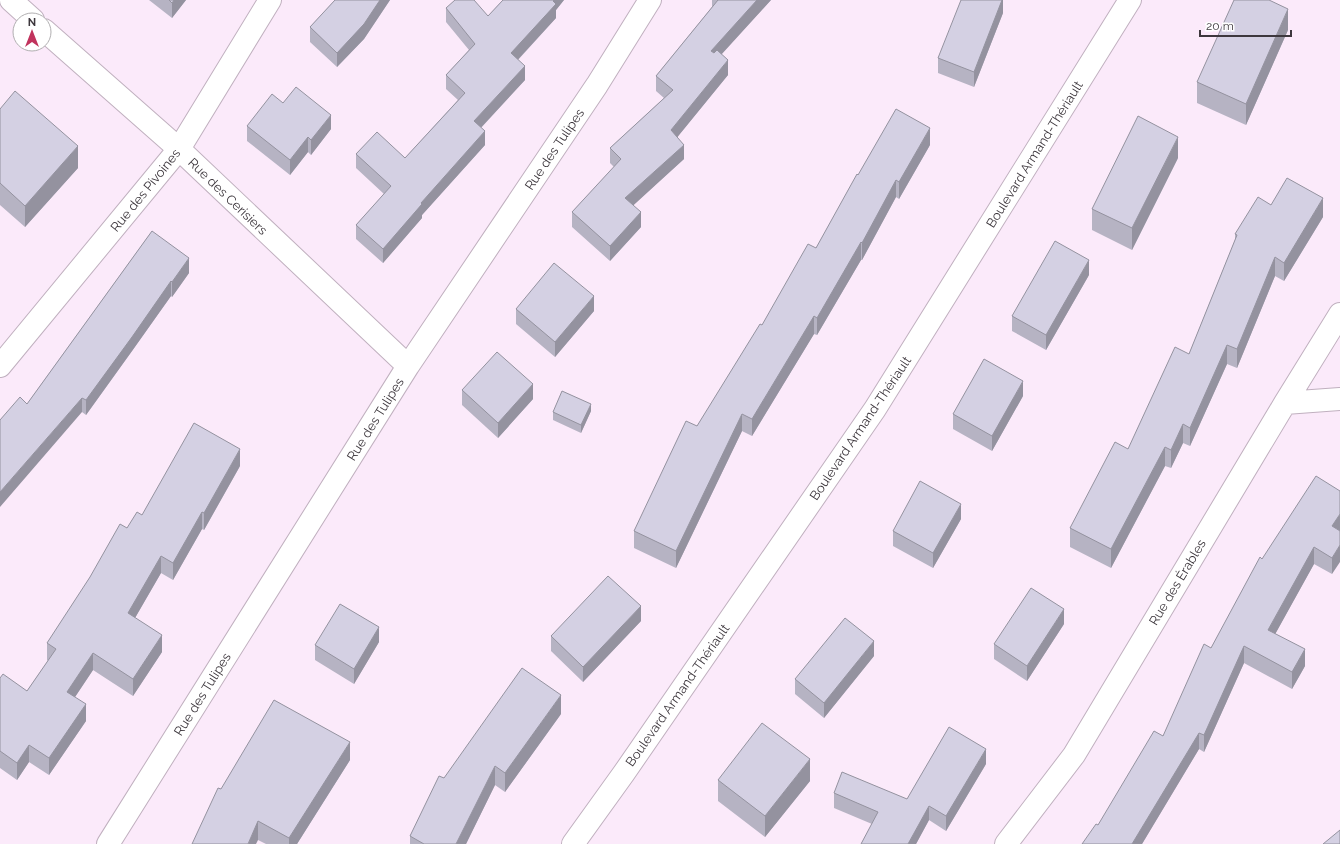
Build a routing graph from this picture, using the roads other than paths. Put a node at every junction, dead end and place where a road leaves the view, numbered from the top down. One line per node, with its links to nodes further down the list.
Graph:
1 (10, 0): 5 (street)
2 (270, 0): 7 (street, Rue des Pivoines)
3 (650, 0): 10 (street, Rue des Tulipes)
4 (1130, 0): 14 (street, Boulevard Armand-Thériault)
5 (24, 12)
6 (52, 37): 7 (street, Rue des Cerisiers)
7 (179, 149): 9 (street, Rue des Pivoines); 10 (street, Rue des Cerisiers)
8 (1340, 314): 12 (street, Rue des Érables)
9 (0, 366)
10 (408, 366): 13 (street, Rue des Tulipes)
11 (1340, 399): 12 (street)
12 (1285, 403): 15 (street, Rue des Érables)
13 (108, 844)
14 (572, 844)
15 (1006, 844)

